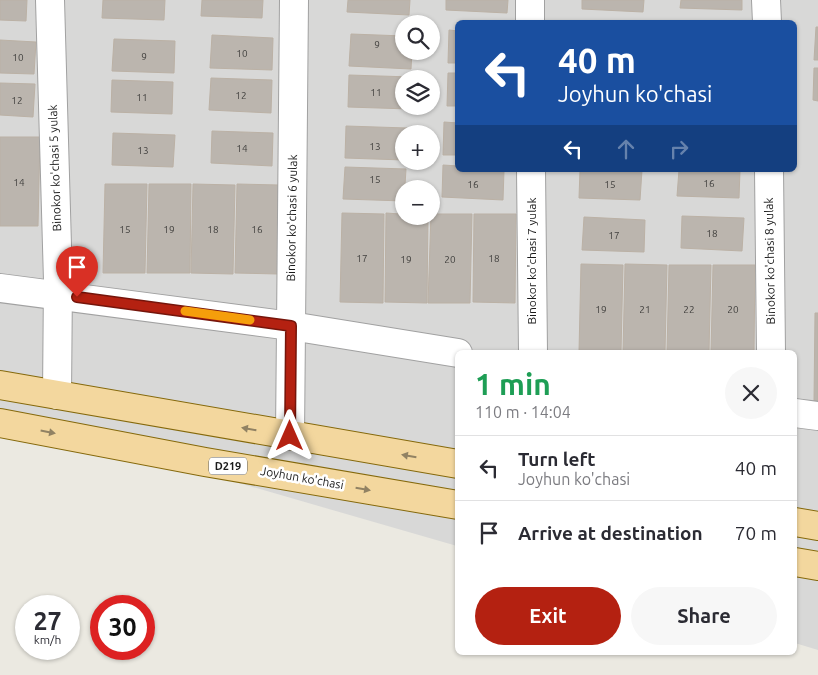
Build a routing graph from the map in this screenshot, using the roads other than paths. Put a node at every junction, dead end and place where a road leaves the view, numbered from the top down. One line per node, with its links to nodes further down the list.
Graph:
1 (50, 0): 10 (street, Binokor ko'chasi 5 yulak)
2 (294, 0): 11 (street, Binokor ko'chasi 6 yulak)
3 (530, 0): 5 (street)
4 (766, 0): 6 (street)
5 (530, 20)
6 (766, 20)
7 (531, 172): 12 (street, Binokor ko'chasi 7 yulak)
8 (769, 172): 13 (street, Binokor ko'chasi 8 yulak)
9 (0, 288): 10 (street)
10 (58, 294): 11 (street); 16 (street, Binokor ko'chasi 5 yulak)
11 (291, 326): 14 (street); 20 (street, Binokor ko'chasi 6 yulak)
12 (533, 350)
13 (771, 350)
14 (455, 353)
15 (0, 385): 16 (main road)
16 (57, 395): 20 (main road, one-way to 16)
17 (797, 413): 18 (street)
18 (818, 416)
19 (0, 423): 22 (main road, Joyhun ko'chasi / D219, one-way to 22)
20 (290, 436): 21 (main road, one-way to 20)
21 (455, 464)
22 (455, 504)
23 (797, 522): 24 (main road)
24 (818, 526)
25 (797, 562): 26 (main road)
26 (818, 566)

